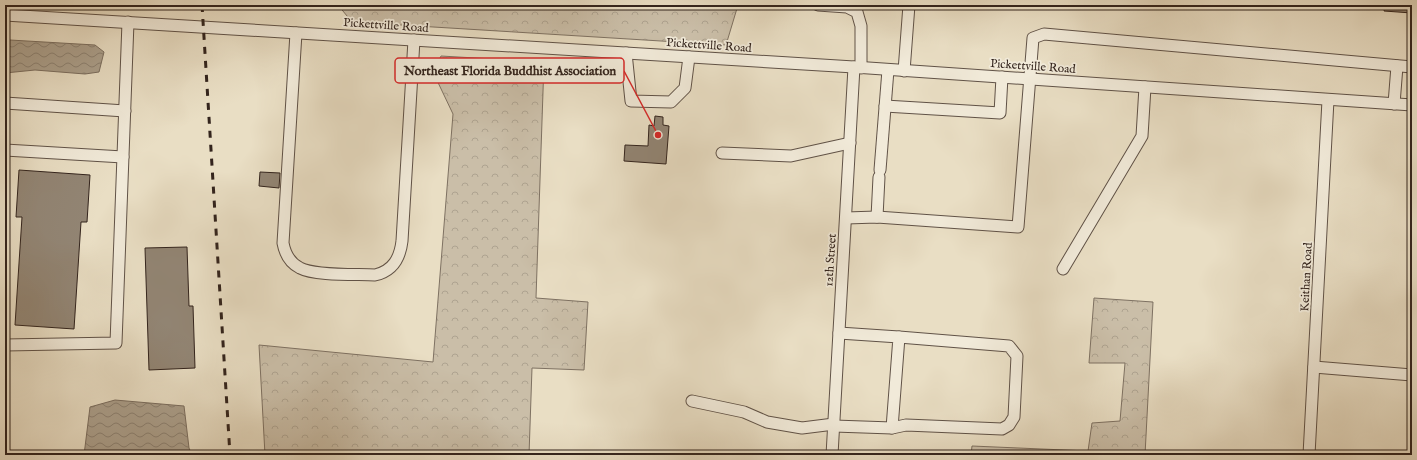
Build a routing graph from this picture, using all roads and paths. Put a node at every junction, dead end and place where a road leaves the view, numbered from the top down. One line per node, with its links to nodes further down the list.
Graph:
1 (818, 5): 11 (street, 12th Street)
2 (909, 5): 13 (street)
3 (5, 15): 4 (street, Pickettville Road)
4 (128, 22): 5 (street, Pickettville Road); 22 (street)
5 (296, 33): 6 (street, Pickettville Road); 6 (street)
6 (414, 40): 7 (street, Pickettville Road)
7 (626, 53): 8 (street, Pickettville Road); 8 (street)
8 (690, 57): 11 (street, Pickettville Road)
9 (1397, 66): 10 (street); 15 (street); 19 (street)
10 (1412, 67)
11 (857, 68): 12 (street, Pickettville Road); 23 (street, 12th Street)
12 (888, 70): 13 (street, Pickettville Road); 21 (street)
13 (904, 71): 14 (street, Pickettville Road)
14 (1002, 77): 15 (street, Pickettville Road); 21 (street)
15 (1029, 79): 16 (street, Pickettville Road); 28 (street)
16 (1145, 87): 17 (street, Pickettville Road); 29 (street)
17 (1328, 100): 19 (street, Pickettville Road); 33 (street, Keithan Road)
18 (5, 103): 22 (street)
19 (1394, 104): 20 (street, Pickettville Road)
20 (1412, 105)
21 (885, 106): 28 (street)
22 (125, 111): 26 (street)
23 (850, 143): 25 (street); 27 (street, 12th Street)
24 (5, 150): 26 (street)
25 (722, 153)
26 (123, 157): 32 (street)
27 (846, 218): 28 (street); 30 (street, 12th Street)
28 (877, 218)
29 (1064, 269)
30 (839, 333): 31 (street); 36 (street, 12th Street)
31 (899, 337): 37 (street); 37 (street)
32 (5, 345)
33 (1314, 367): 34 (street); 39 (street, Keithan Road)
34 (1412, 375)
35 (692, 401): 36 (street)
36 (834, 425): 37 (street); 38 (street, 12th Street)
37 (892, 428)
38 (832, 455)
39 (1309, 455)

